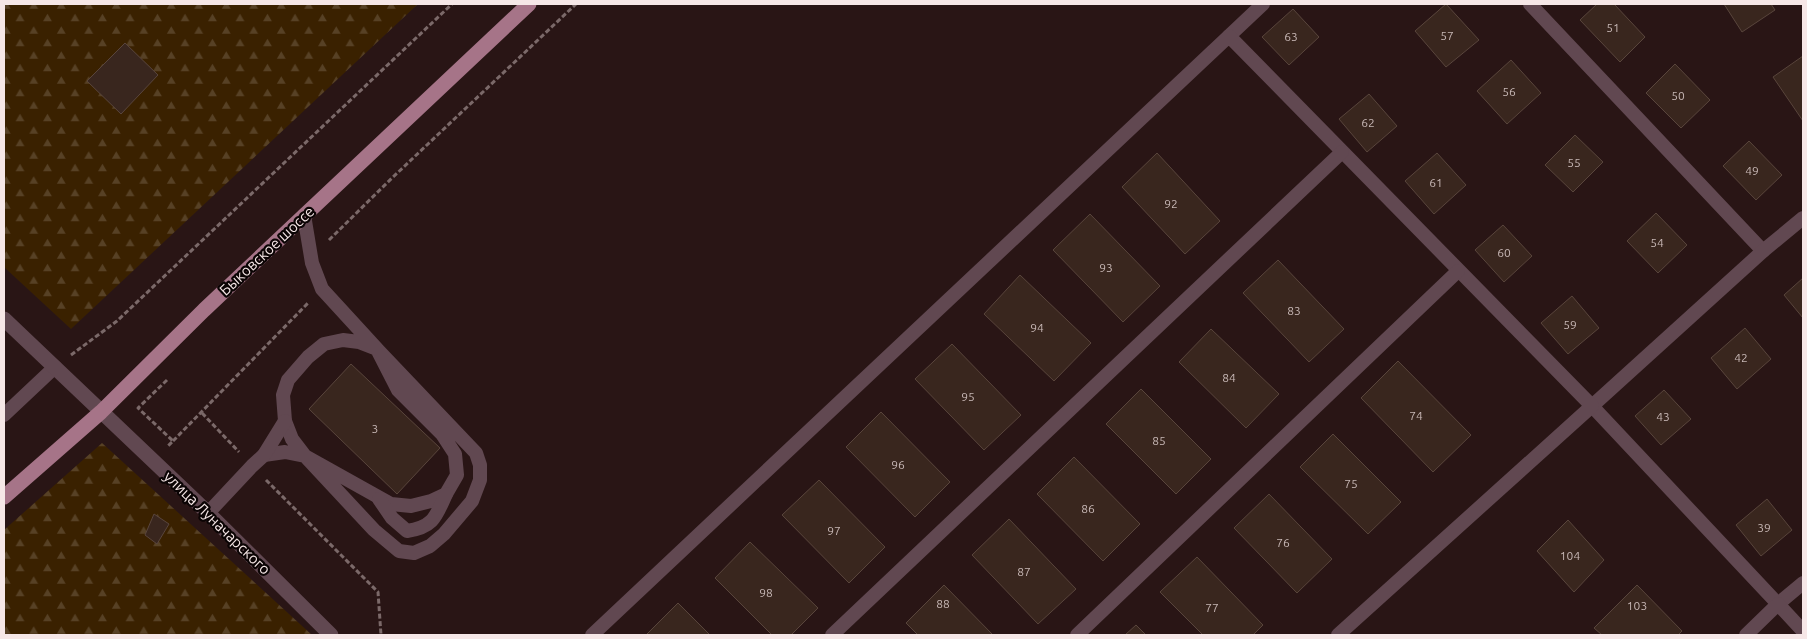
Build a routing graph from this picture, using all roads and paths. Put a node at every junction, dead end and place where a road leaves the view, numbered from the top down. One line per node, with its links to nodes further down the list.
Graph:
1 (452, 4): 16 (path)
2 (529, 4): 8 (main road, Быковское шоссе)
3 (576, 4): 10 (path)
4 (1263, 4): 6 (lane)
5 (1530, 4): 11 (lane)
6 (1229, 36): 7 (lane); 37 (lane)
7 (1342, 152): 12 (lane); 38 (lane)
8 (304, 216): 13 (lane); 19 (main road, Быковское шоссе)
9 (1803, 218): 11 (lane)
10 (325, 244)
11 (1763, 251): 18 (lane)
12 (1458, 271): 18 (lane); 39 (lane)
13 (322, 289): 15 (lane); 20 (path)
14 (4, 319): 16 (street, улица Луначарского)
15 (377, 349): 22 (lane); 25 (lane); 28 (lane)
16 (55, 367): 19 (street, улица Луначарского); 21 (lane)
17 (167, 380): 23 (path)
18 (1592, 406): 33 (lane); 40 (lane)
19 (101, 412): 26 (street, улица Луначарского); 30 (main road, Быковское шоссе)
20 (202, 413): 23 (path); 27 (path)
21 (4, 415)
22 (285, 421): 24 (lane); 25 (lane)
23 (173, 441): 26 (path)
24 (264, 455): 25 (lane); 27 (lane)
25 (305, 456): 29 (lane)
26 (153, 461): 31 (street, улица Луначарского)
27 (252, 466): 31 (lane); 36 (path)
28 (446, 494): 29 (lane); 29 (lane)
29 (377, 496)
30 (4, 497)
31 (208, 513): 35 (street, улица Луначарского)
32 (1803, 584): 33 (lane)
33 (1778, 604): 34 (lane); 41 (lane)
34 (1803, 631)
35 (331, 635)
36 (381, 635)
37 (592, 635)
38 (832, 635)
39 (1077, 635)
40 (1338, 635)
41 (1746, 635)

